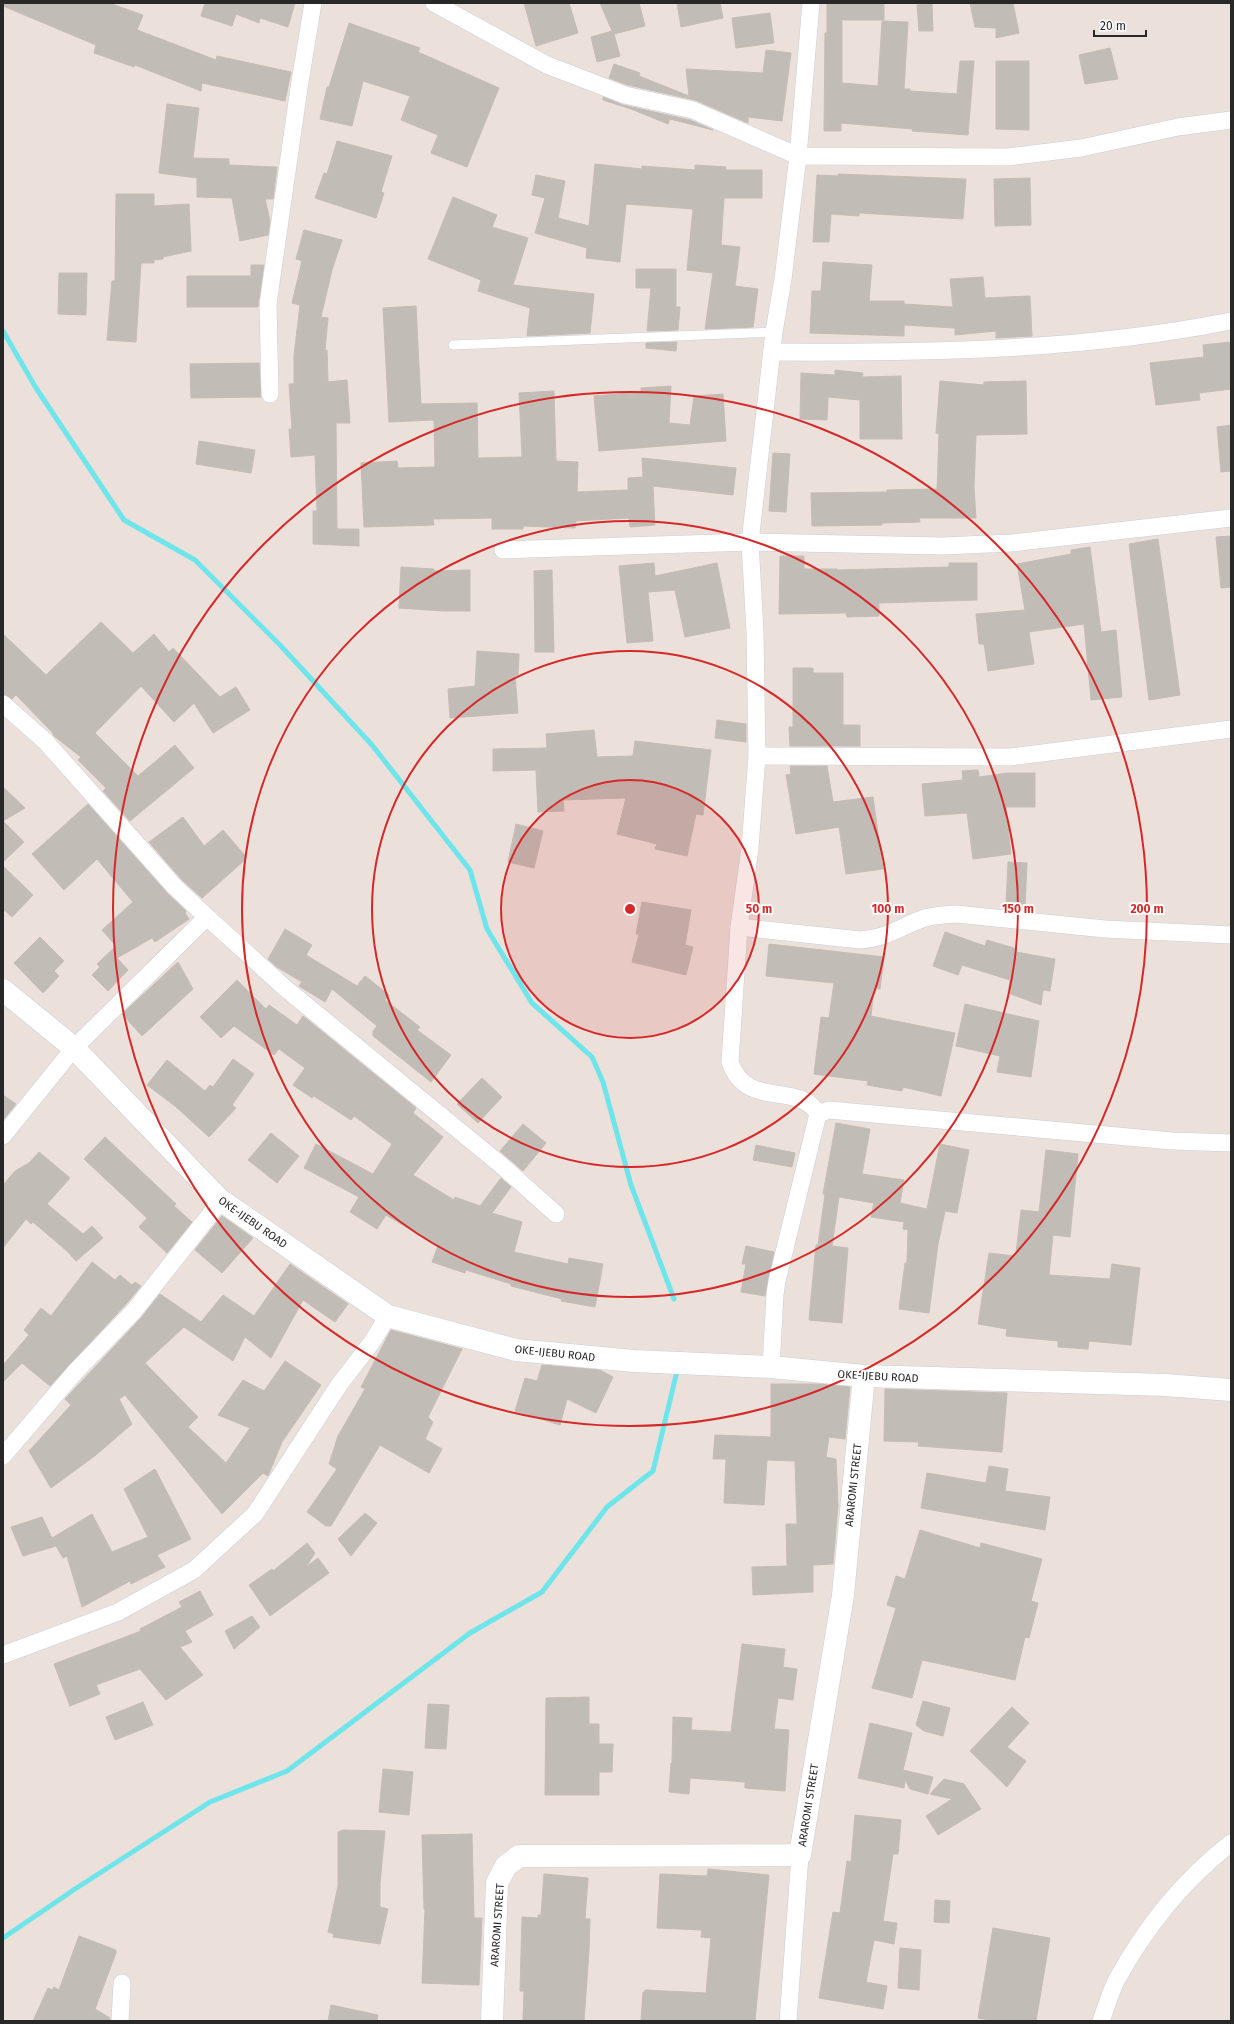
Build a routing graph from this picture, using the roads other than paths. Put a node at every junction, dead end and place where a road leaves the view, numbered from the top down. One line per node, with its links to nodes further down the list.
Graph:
1 (313, 3): 10 (street)
2 (434, 3): 5 (street)
3 (812, 3): 5 (street)
4 (1231, 120): 5 (street)
5 (798, 156): 7 (street)
6 (1231, 320): 9 (street)
7 (774, 332): 8 (lane); 9 (street)
8 (453, 345)
9 (772, 352): 12 (street)
10 (270, 394)
11 (1231, 518): 12 (street)
12 (750, 542): 13 (street); 16 (street)
13 (503, 550)
14 (3, 704): 17 (street)
15 (1231, 729): 16 (street)
16 (757, 756): 18 (street)
17 (207, 918): 21 (street); 26 (street)
18 (739, 927): 19 (street); 22 (street)
19 (1231, 935)
20 (3, 990): 21 (main road, OKE-IJEBU ROAD)
21 (74, 1048): 23 (street); 25 (main road, OKE-IJEBU ROAD)
22 (818, 1114): 24 (street); 28 (street)
23 (3, 1136)
24 (1231, 1144)
25 (219, 1199): 27 (main road, OKE-IJEBU ROAD); 31 (street)
26 (556, 1214)
27 (388, 1316): 28 (main road, OKE-IJEBU ROAD); 32 (street)
28 (771, 1367): 29 (main road, OKE-IJEBU ROAD)
29 (864, 1376): 30 (main road, OKE-IJEBU ROAD); 34 (main road, ARAROMI STREET)
30 (1231, 1390)
31 (3, 1456)
32 (3, 1655)
33 (1231, 1843): 39 (street)
34 (800, 1855): 37 (main road, ARAROMI STREET); 38 (street)
35 (122, 1983): 36 (street)
36 (120, 2021)
37 (492, 2021)
38 (788, 2021)
39 (1101, 2021)

